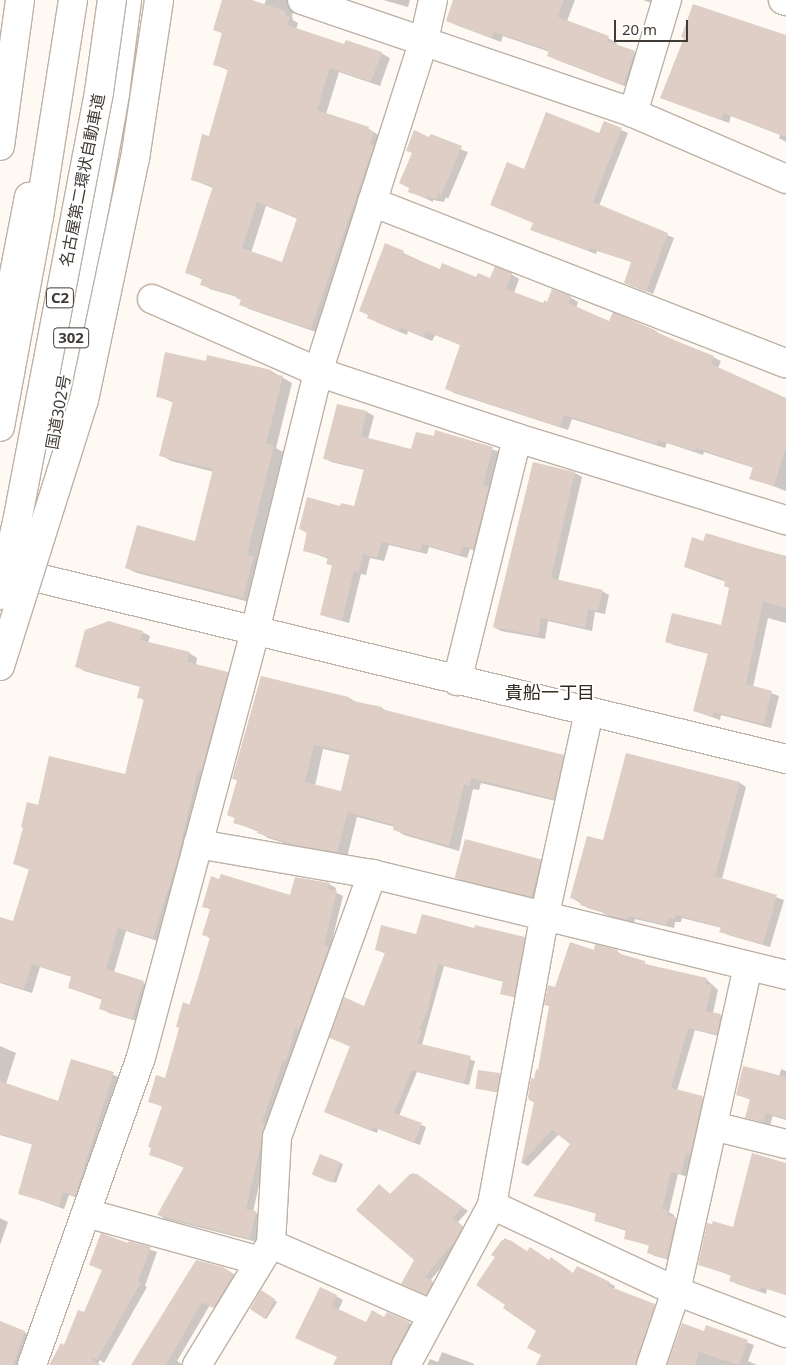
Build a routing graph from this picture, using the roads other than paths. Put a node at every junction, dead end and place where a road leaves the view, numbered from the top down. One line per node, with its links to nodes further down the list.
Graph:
1 (20, 0): 12 (main road)
2 (63, 0): 16 (main road)
3 (72, 0): 19 (main road, C2)
4 (112, 0): 23 (main road, 名古屋第二環状自動車道 / C2, bridge)
5 (127, 0): 22 (main road, 国道302号 / 302)
6 (159, 0): 25 (main road, bridge)
7 (302, 0): 10 (main road)
8 (433, 0): 10 (main road)
9 (668, 0): 11 (main road)
10 (424, 40): 11 (main road); 14 (main road)
11 (632, 113): 13 (main road)
12 (0, 146)
13 (786, 179)
14 (372, 202): 17 (main road); 18 (main road)
15 (152, 299): 18 (main road)
16 (0, 346)
17 (786, 363)
18 (318, 372): 20 (main road); 24 (main road)
19 (0, 427)
20 (517, 438): 21 (main road); 27 (main road)
21 (786, 520)
22 (13, 572): 24 (main road); 26 (main road, 国道302号 / 302)
23 (0, 595)
24 (255, 631): 27 (main road); 30 (main road)
25 (0, 666)
26 (0, 673)
27 (457, 681): 28 (main road)
28 (590, 713): 29 (main road); 32 (main road)
29 (786, 759)
30 (198, 844): 31 (main road); 38 (main road)
31 (372, 874): 32 (main road); 39 (main road)
32 (545, 914): 33 (main road); 37 (main road)
33 (748, 966): 34 (main road); 35 (main road)
34 (786, 976)
35 (713, 1126): 36 (main road); 40 (main road)
36 (786, 1144)
37 (492, 1205): 40 (main road); 41 (main road)
38 (86, 1213): 39 (main road); 43 (main road)
39 (266, 1252): 41 (main road); 44 (main road)
40 (676, 1291): 42 (main road); 46 (main road)
41 (431, 1314): 45 (main road)
42 (786, 1333)
43 (32, 1365)
44 (197, 1365)
45 (406, 1365)
46 (652, 1365)

